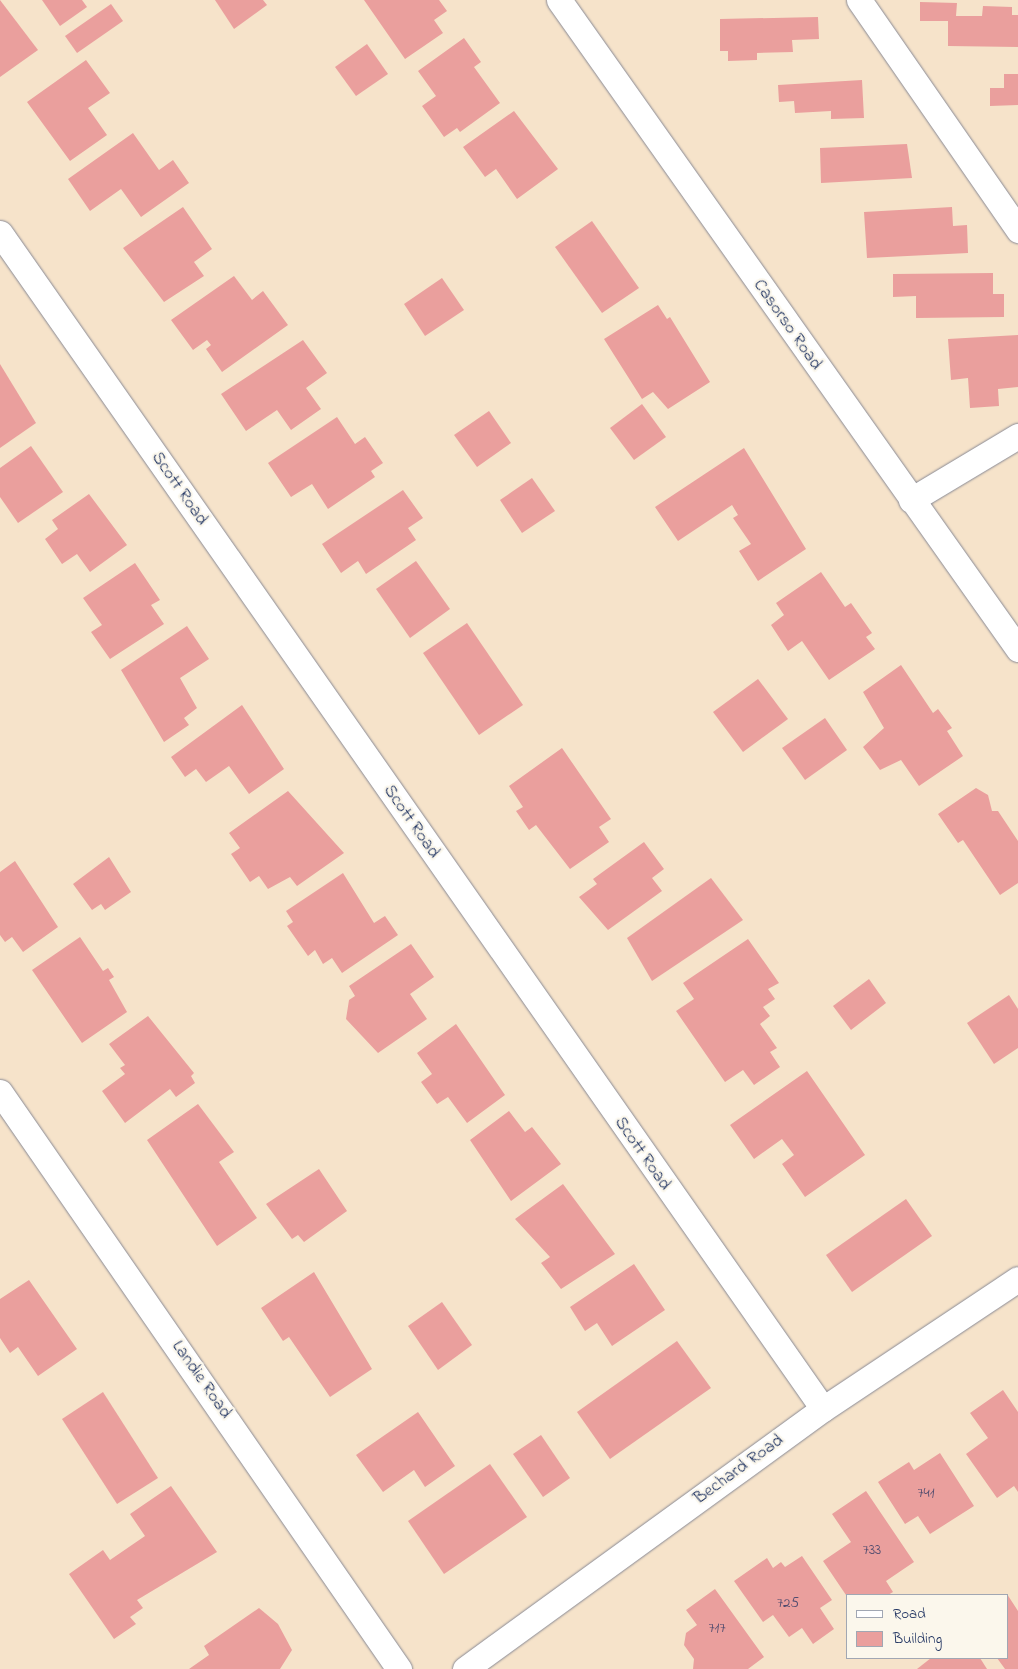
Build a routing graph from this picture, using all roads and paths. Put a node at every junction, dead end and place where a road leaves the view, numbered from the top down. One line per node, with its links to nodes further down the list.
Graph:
1 (559, 0): 6 (street, Casorso Road)
2 (859, 0): 3 (street)
3 (1018, 230)
4 (0, 233): 10 (street, Scott Road)
5 (1018, 436): 6 (street)
6 (911, 500): 7 (street, Casorso Road)
7 (1018, 649)
8 (0, 1092): 11 (street, Landie Road)
9 (1018, 1279): 10 (street, Bechard Road)
10 (823, 1409): 12 (street, Bechard Road)
11 (399, 1669)
12 (465, 1669)

